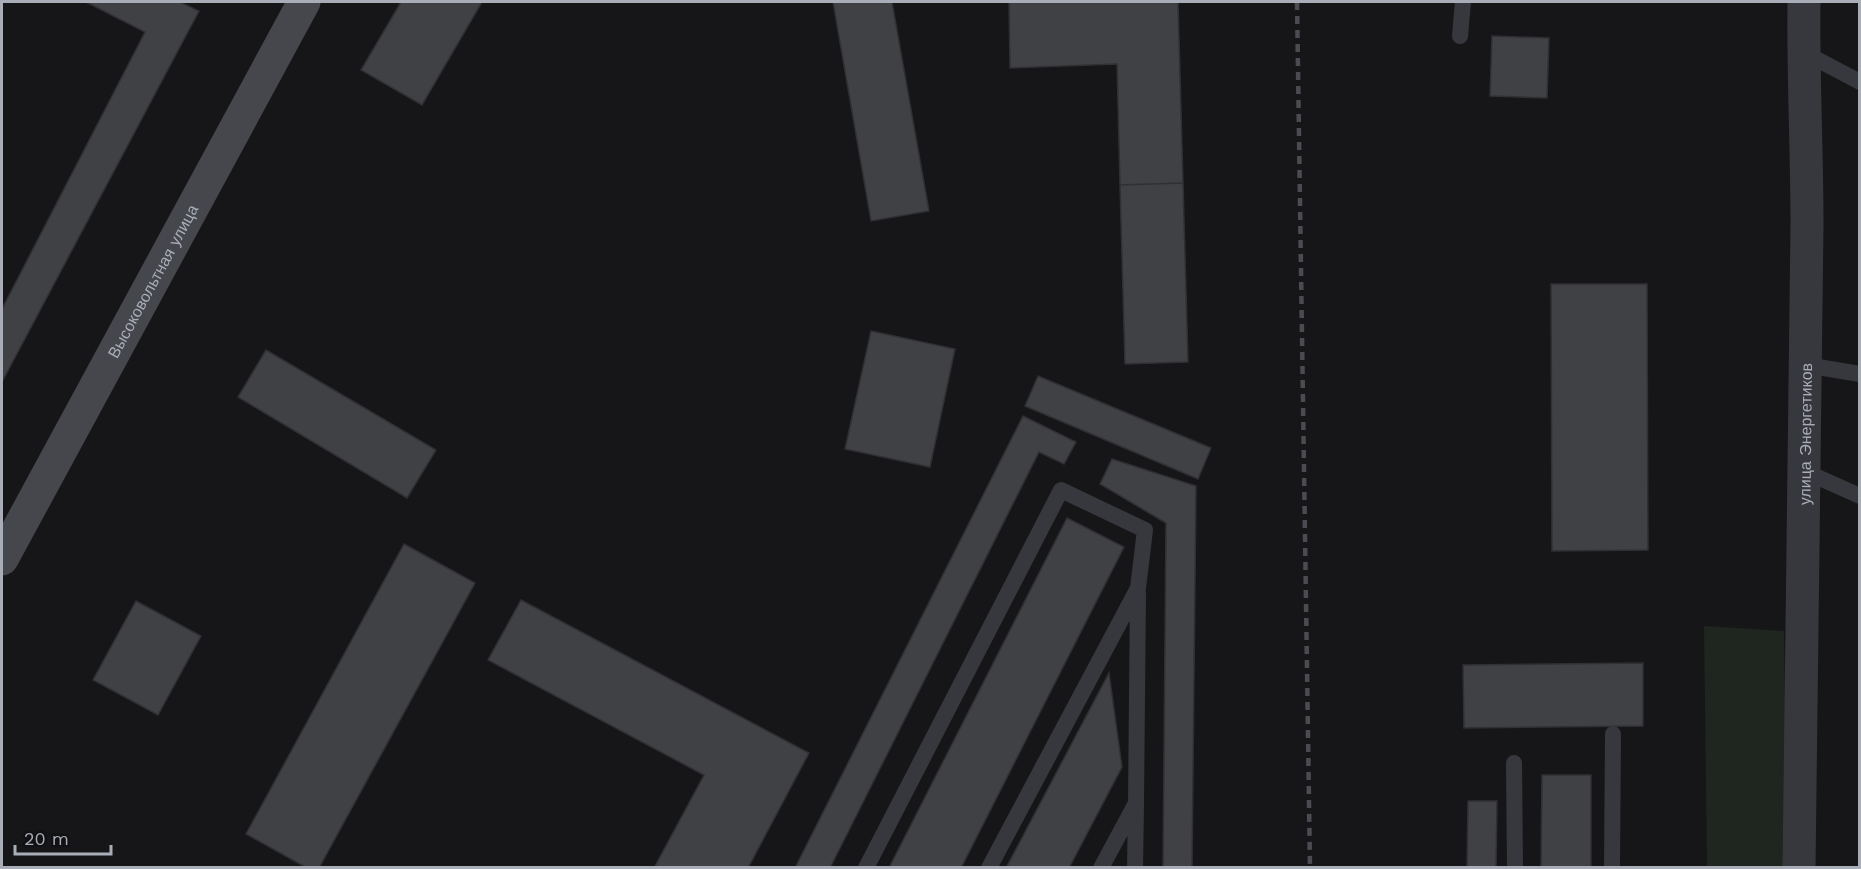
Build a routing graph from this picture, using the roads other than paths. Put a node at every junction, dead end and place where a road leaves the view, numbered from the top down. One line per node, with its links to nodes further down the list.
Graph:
1 (304, 2): 11 (street, Высоковольтная улица)
2 (1463, 2): 4 (lane)
3 (1804, 2): 5 (street, улица Энергетиков)
4 (1460, 36)
5 (1803, 52): 6 (lane); 7 (street, улица Энергетиков)
6 (1860, 82)
7 (1806, 365): 8 (lane); 9 (street, улица Энергетиков)
8 (1860, 374)
9 (1806, 472): 10 (lane); 22 (street, улица Энергетиков)
10 (1860, 496)
11 (2, 559)
12 (1138, 588): 15 (lane); 16 (lane); 17 (lane)
13 (1613, 734): 21 (lane)
14 (1514, 763): 20 (lane)
15 (1136, 803): 18 (lane); 19 (lane)
16 (866, 867)
17 (989, 867)
18 (1101, 867)
19 (1135, 867)
20 (1515, 867)
21 (1612, 867)
22 (1798, 867)

